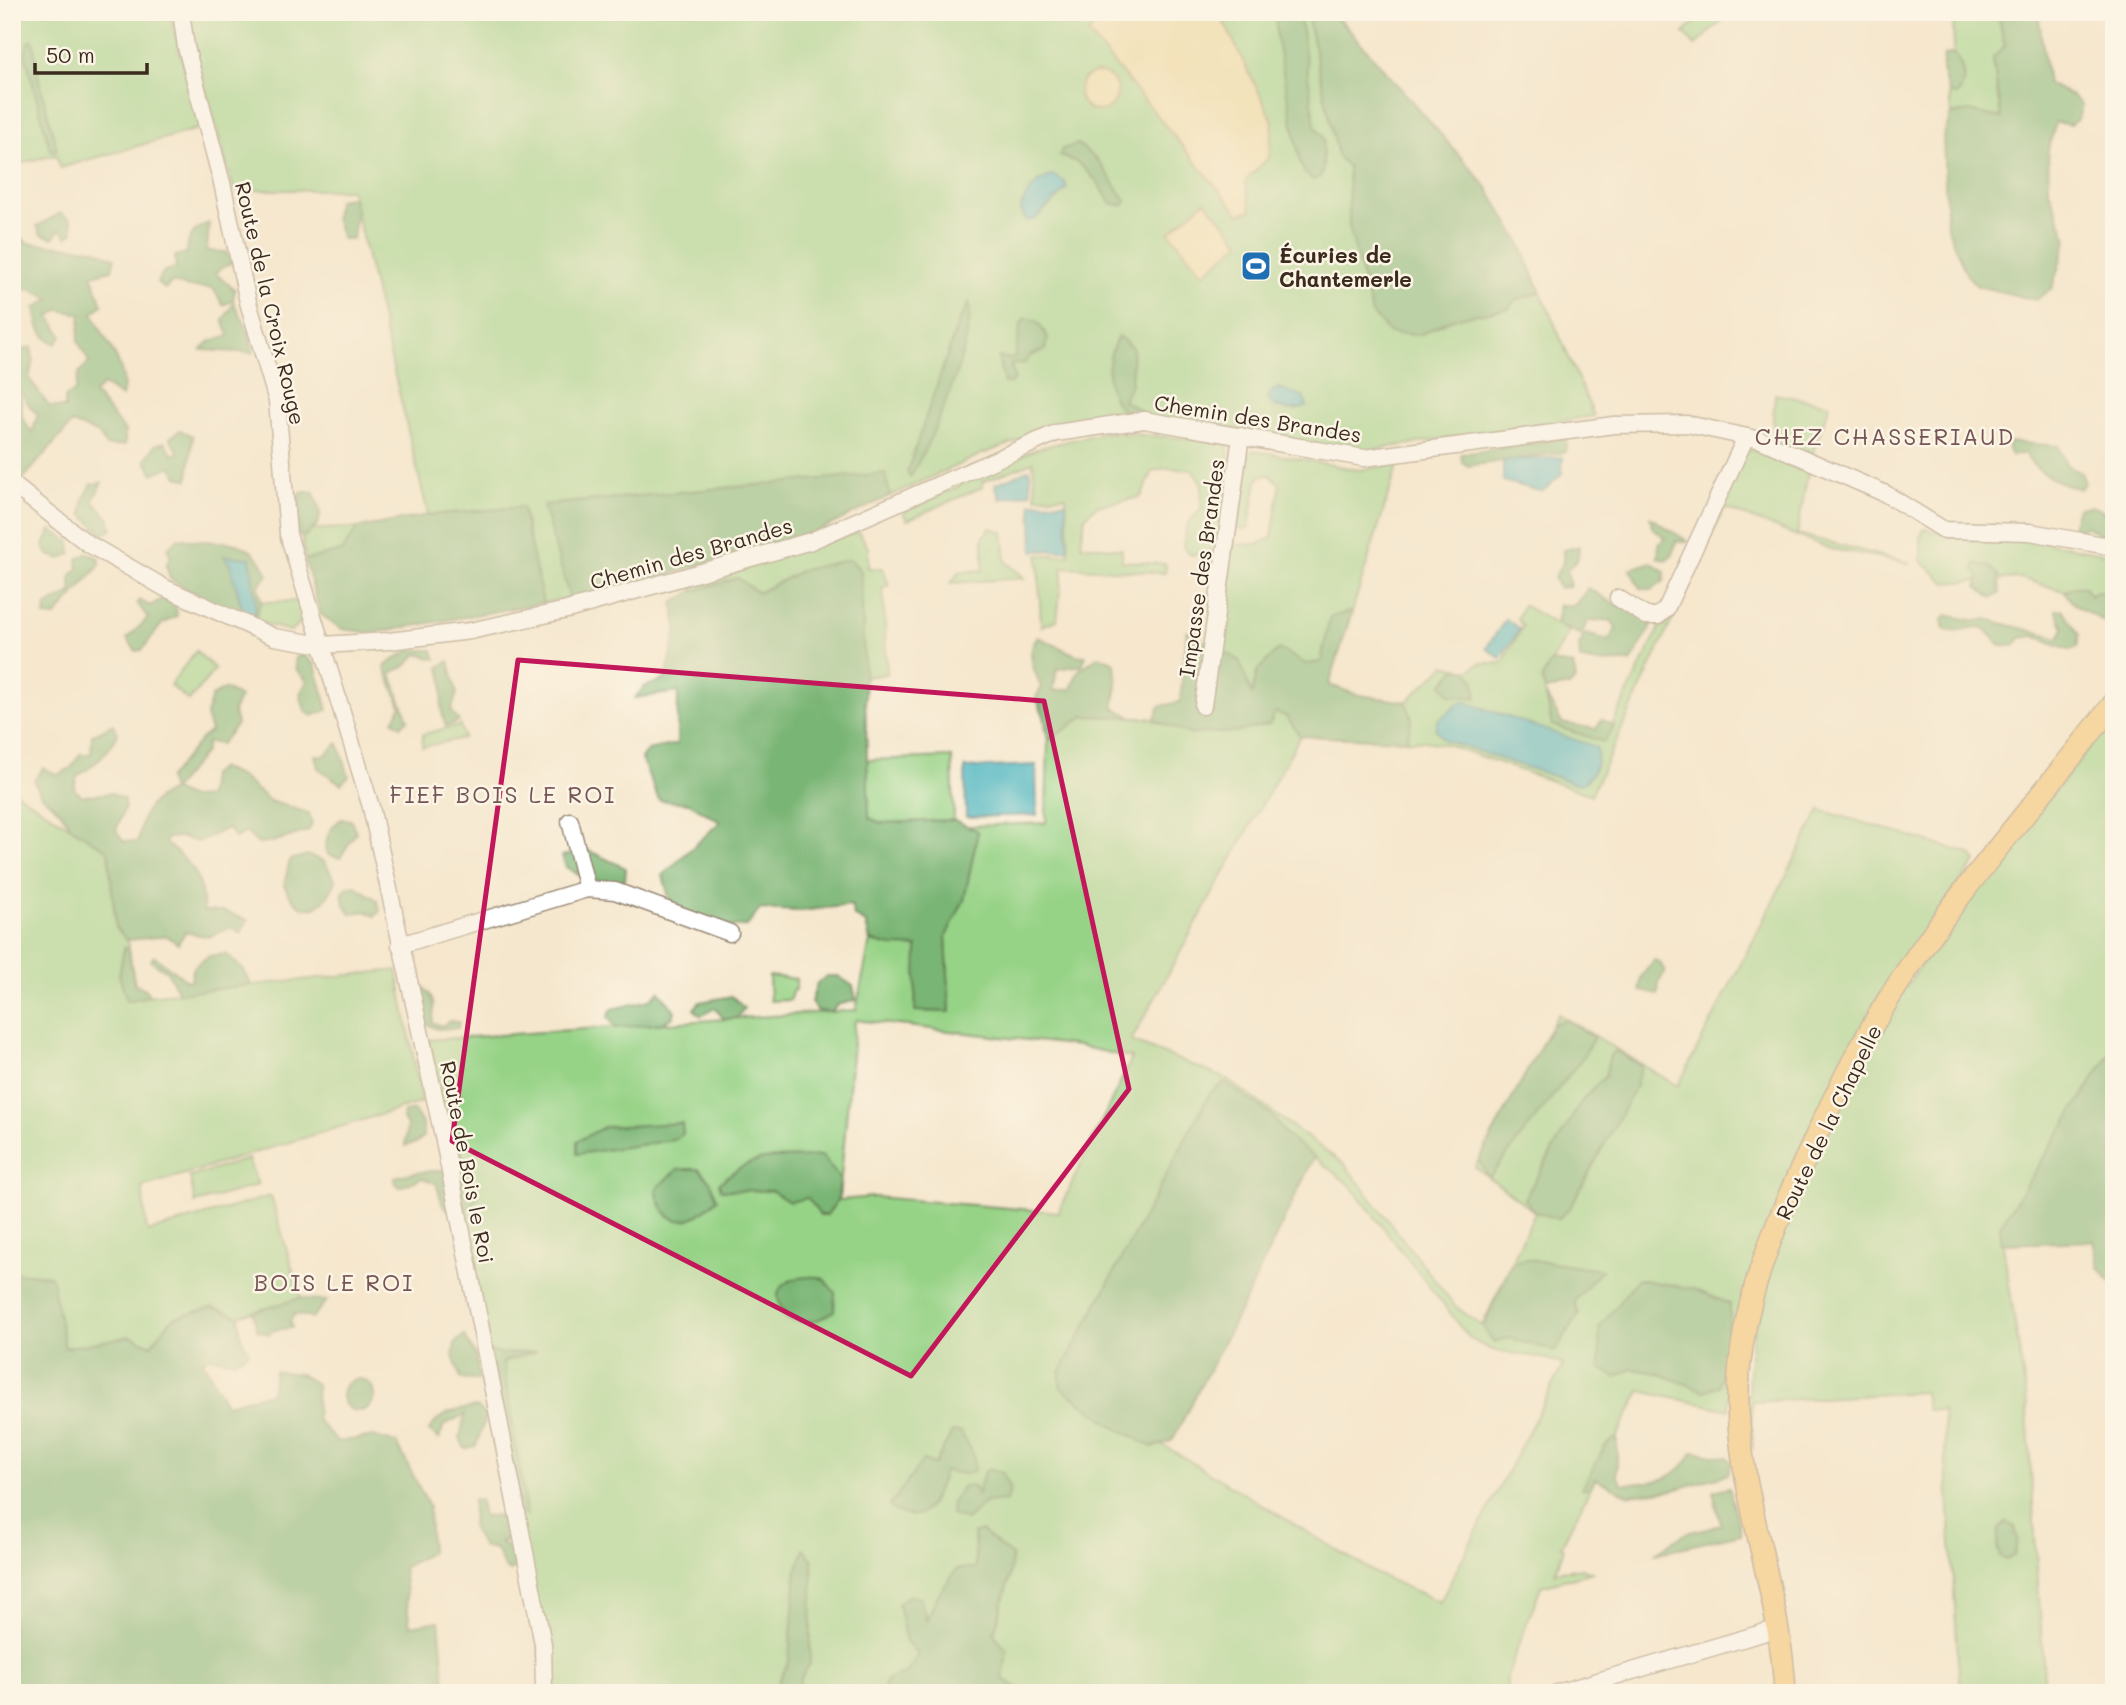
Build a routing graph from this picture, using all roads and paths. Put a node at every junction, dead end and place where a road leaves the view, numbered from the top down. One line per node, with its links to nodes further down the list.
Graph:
1 (181, 12): 7 (street, Route de la Croix Rouge)
2 (1241, 436): 3 (street, Chemin des Brandes); 7 (street, Chemin des Brandes); 9 (street, Impasse des Brandes)
3 (1746, 437): 5 (street, Chemin des Brandes); 6 (street)
4 (12, 484): 7 (street, Chemin des Brandes)
5 (2114, 547)
6 (1618, 598)
7 (322, 645): 13 (street, Route de Bois le Roi)
8 (2114, 703): 14 (main road, Route de la Chapelle)
9 (1203, 706)
10 (570, 821): 11 (street)
11 (587, 889): 12 (street); 13 (street)
12 (730, 933)
13 (400, 945): 15 (street, Route de Bois le Roi)
14 (1776, 1629): 16 (street); 17 (main road, Route de la Chapelle)
15 (544, 1693)
16 (1557, 1693)
17 (1786, 1693)

